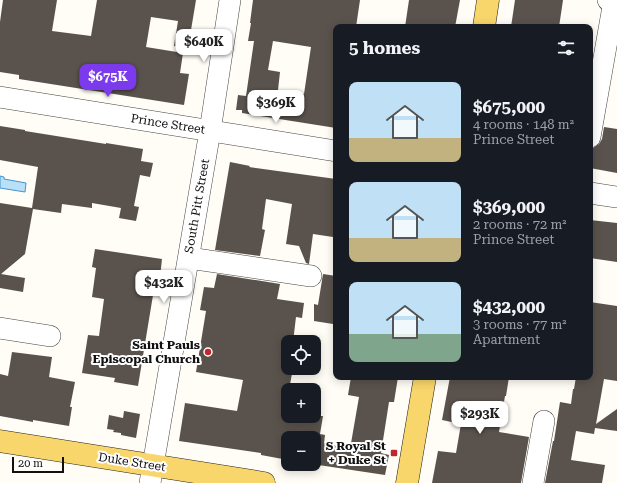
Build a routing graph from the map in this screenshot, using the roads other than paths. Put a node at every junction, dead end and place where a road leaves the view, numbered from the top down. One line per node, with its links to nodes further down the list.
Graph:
1 (230, 0): 7 (street, South Pitt Street)
2 (488, 0): 4 (main road)
3 (611, 0): 6 (street)
4 (484, 24)
5 (0, 97): 7 (street, Prince Street)
6 (593, 117)
7 (210, 131): 8 (street, Prince Street); 11 (street, South Pitt Street)
8 (333, 151)
9 (593, 193): 10 (street)
10 (617, 197)
11 (189, 258): 12 (street); 18 (street, South Pitt Street)
12 (311, 276)
13 (0, 328): 14 (street)
14 (50, 336)
15 (424, 380): 20 (main road)
16 (544, 421): 21 (street)
17 (0, 441): 18 (main road, Duke Street)
18 (152, 474): 19 (main road, Duke Street)
19 (264, 483)
20 (407, 483)
21 (533, 483)

